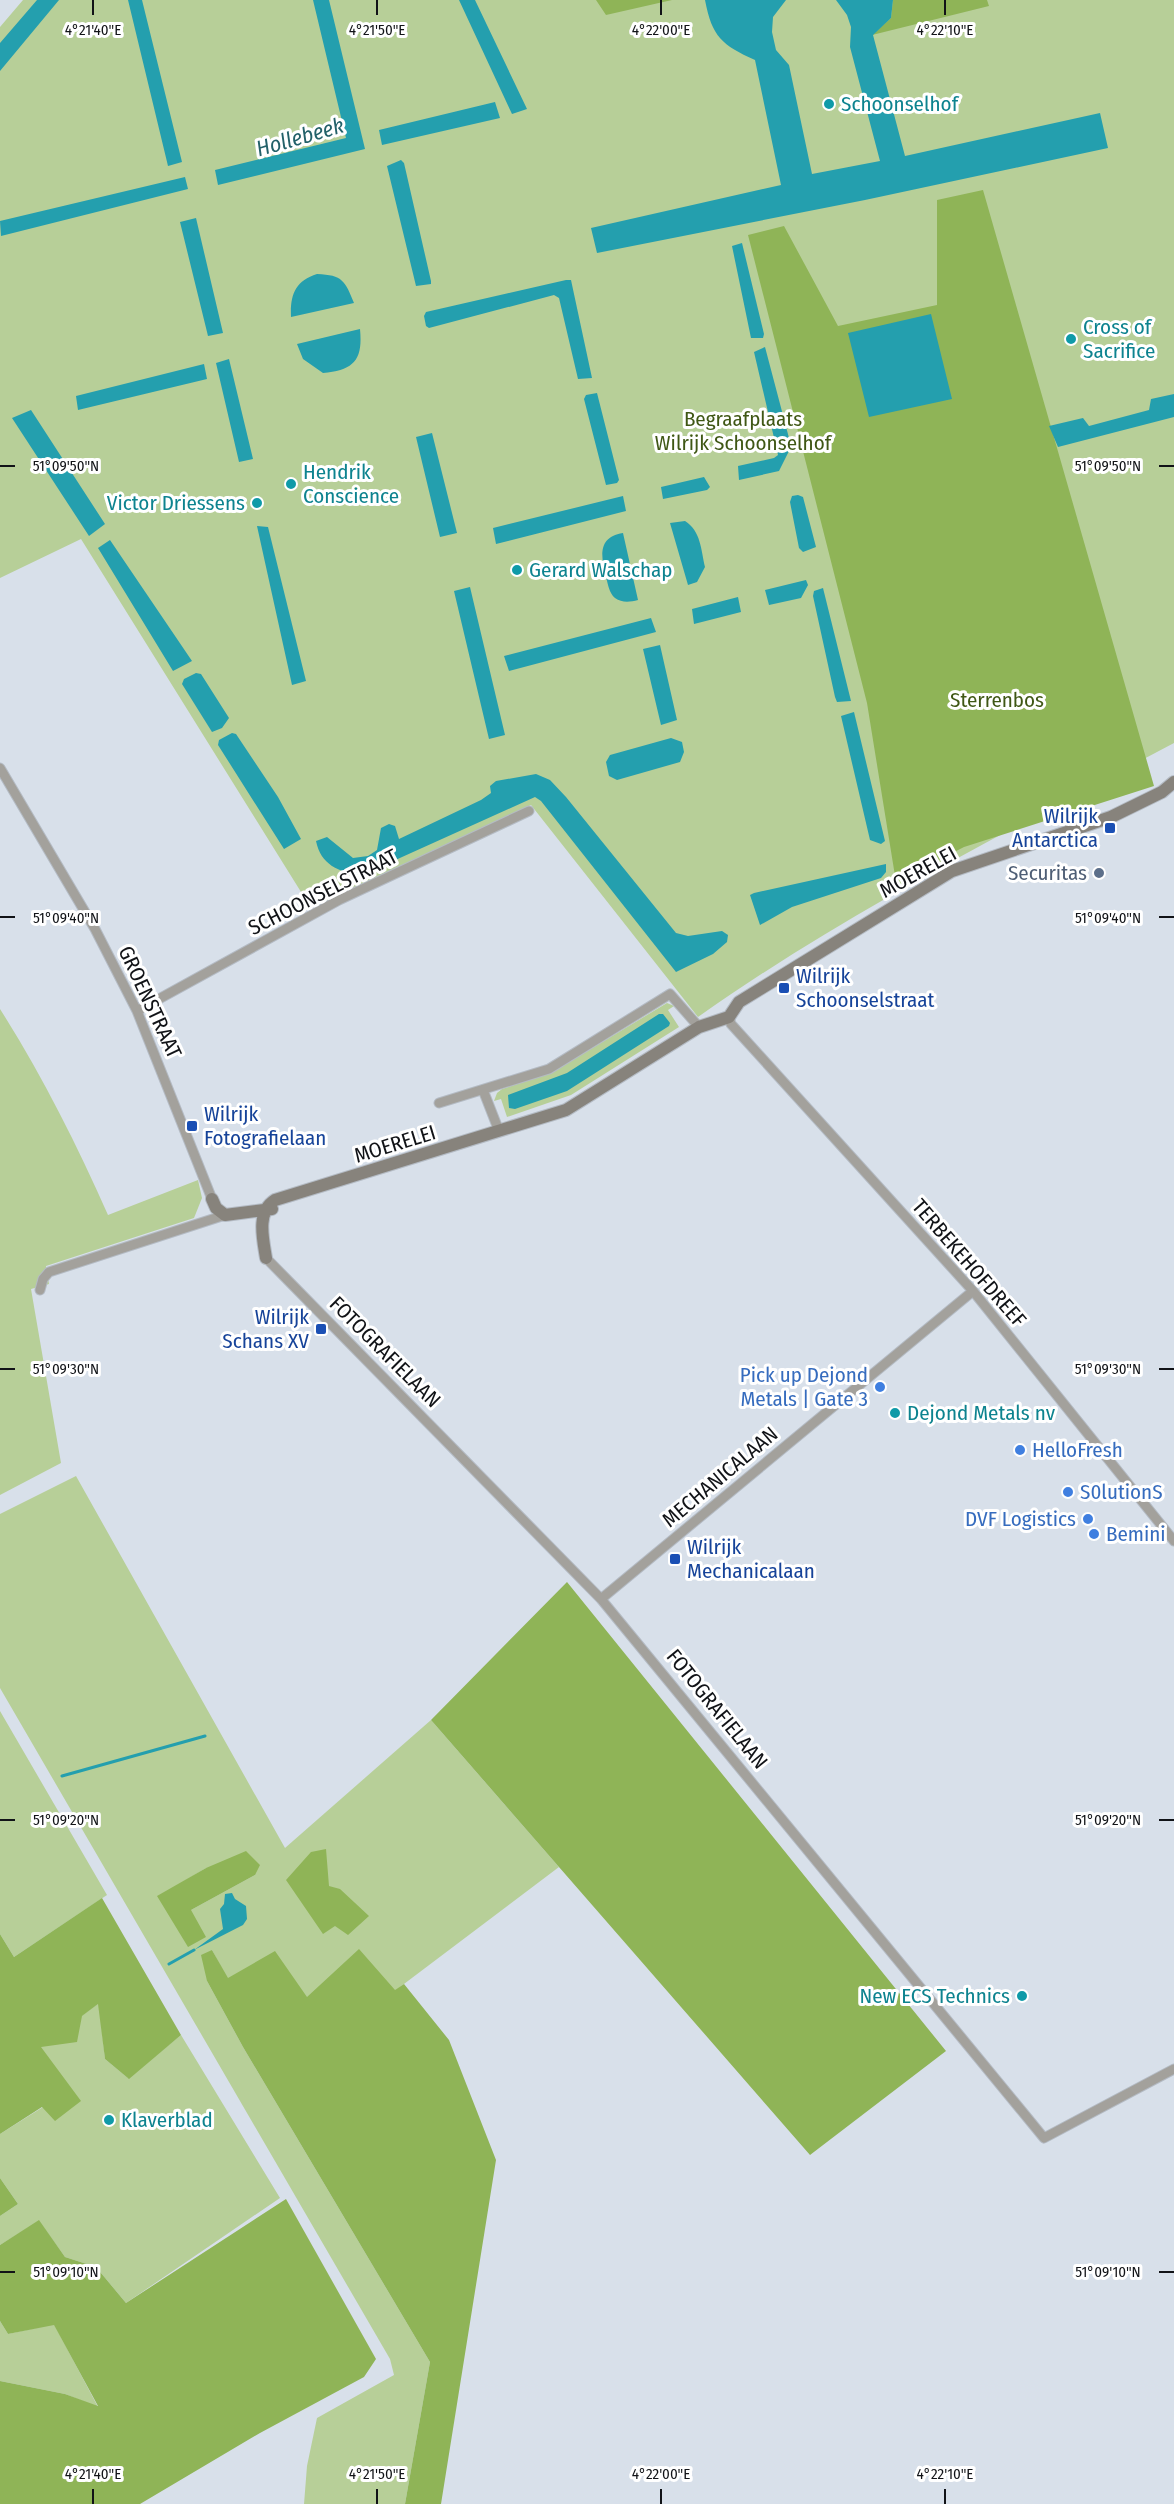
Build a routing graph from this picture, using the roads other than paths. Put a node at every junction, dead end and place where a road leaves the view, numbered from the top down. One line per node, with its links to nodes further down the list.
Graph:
1 (0, 768): 4 (street, GROENSTRAAT)
2 (1174, 782): 5 (street, MOERELEI)
3 (529, 812): 4 (street, SCHOONSELSTRAAT)
4 (137, 1011): 10 (street, GROENSTRAAT)
5 (729, 1017): 6 (street, MOERELEI); 15 (street, TERBEKEHOFDREEF)
6 (699, 1027): 7 (street, MOERELEI); 9 (street, MOERELEI)
7 (483, 1090): 8 (street, MOERELEI); 9 (street)
8 (439, 1103)
9 (499, 1131): 11 (street, MOERELEI)
10 (212, 1199): 12 (street)
11 (265, 1210): 12 (street, MOERELEI); 13 (street, FOTOGRAFIELAAN)
12 (225, 1215): 14 (street, MOERELEI)
13 (266, 1258): 19 (street, FOTOGRAFIELAAN)
14 (40, 1290)
15 (973, 1291): 17 (street, TERBEKEHOFDREEF); 19 (street, MECHANICALAAN)
16 (1174, 1522): 17 (street)
17 (1165, 1530): 18 (street, TERBEKEHOFDREEF)
18 (1174, 1540)
19 (602, 1599): 20 (street, FOTOGRAFIELAAN)
20 (1174, 2069)

